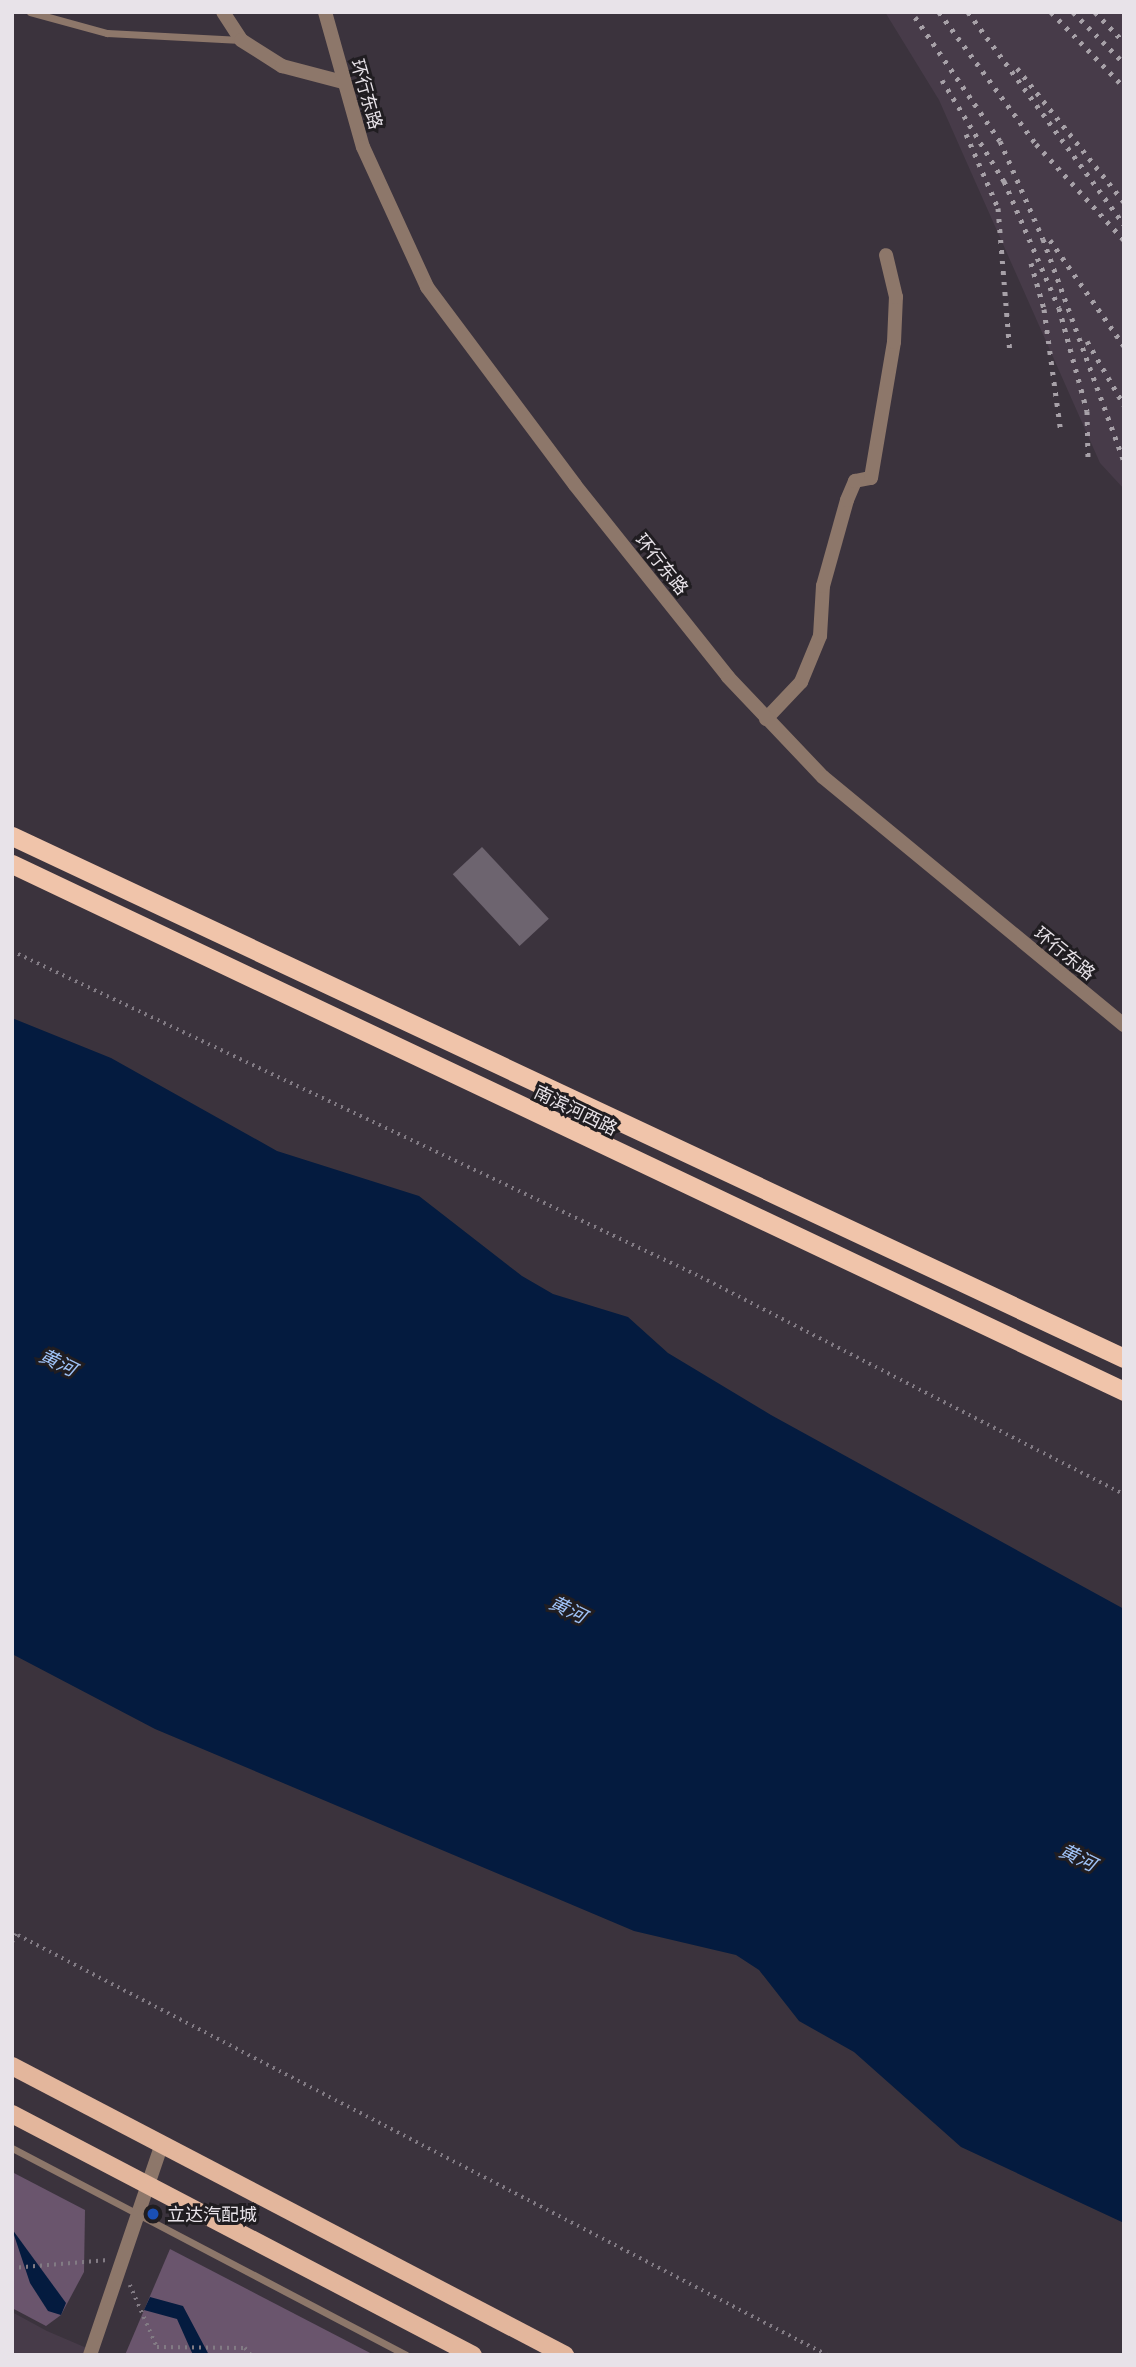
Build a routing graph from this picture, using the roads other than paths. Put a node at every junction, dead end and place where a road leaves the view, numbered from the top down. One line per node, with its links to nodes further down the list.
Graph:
1 (30, 12): 4 (lane)
2 (223, 12): 4 (street)
3 (325, 12): 5 (street, 环行东路)
4 (241, 40): 5 (street)
5 (343, 82): 7 (street, 环行东路)
6 (886, 255): 7 (street)
7 (766, 719): 10 (street, 环行东路)
8 (12, 836): 11 (highway, 南滨河西路)
9 (12, 864): 12 (highway, 南滨河西路)
10 (1124, 1025)
11 (1124, 1358)
12 (1124, 1391)
13 (12, 2066): 15 (main road)
14 (12, 2114): 17 (main road)
15 (162, 2143): 17 (street); 22 (main road)
16 (12, 2148): 18 (lane)
17 (150, 2184): 18 (street); 21 (main road)
18 (138, 2213): 19 (street); 20 (lane)
19 (90, 2355)
20 (406, 2355)
21 (473, 2355)
22 (565, 2355)

